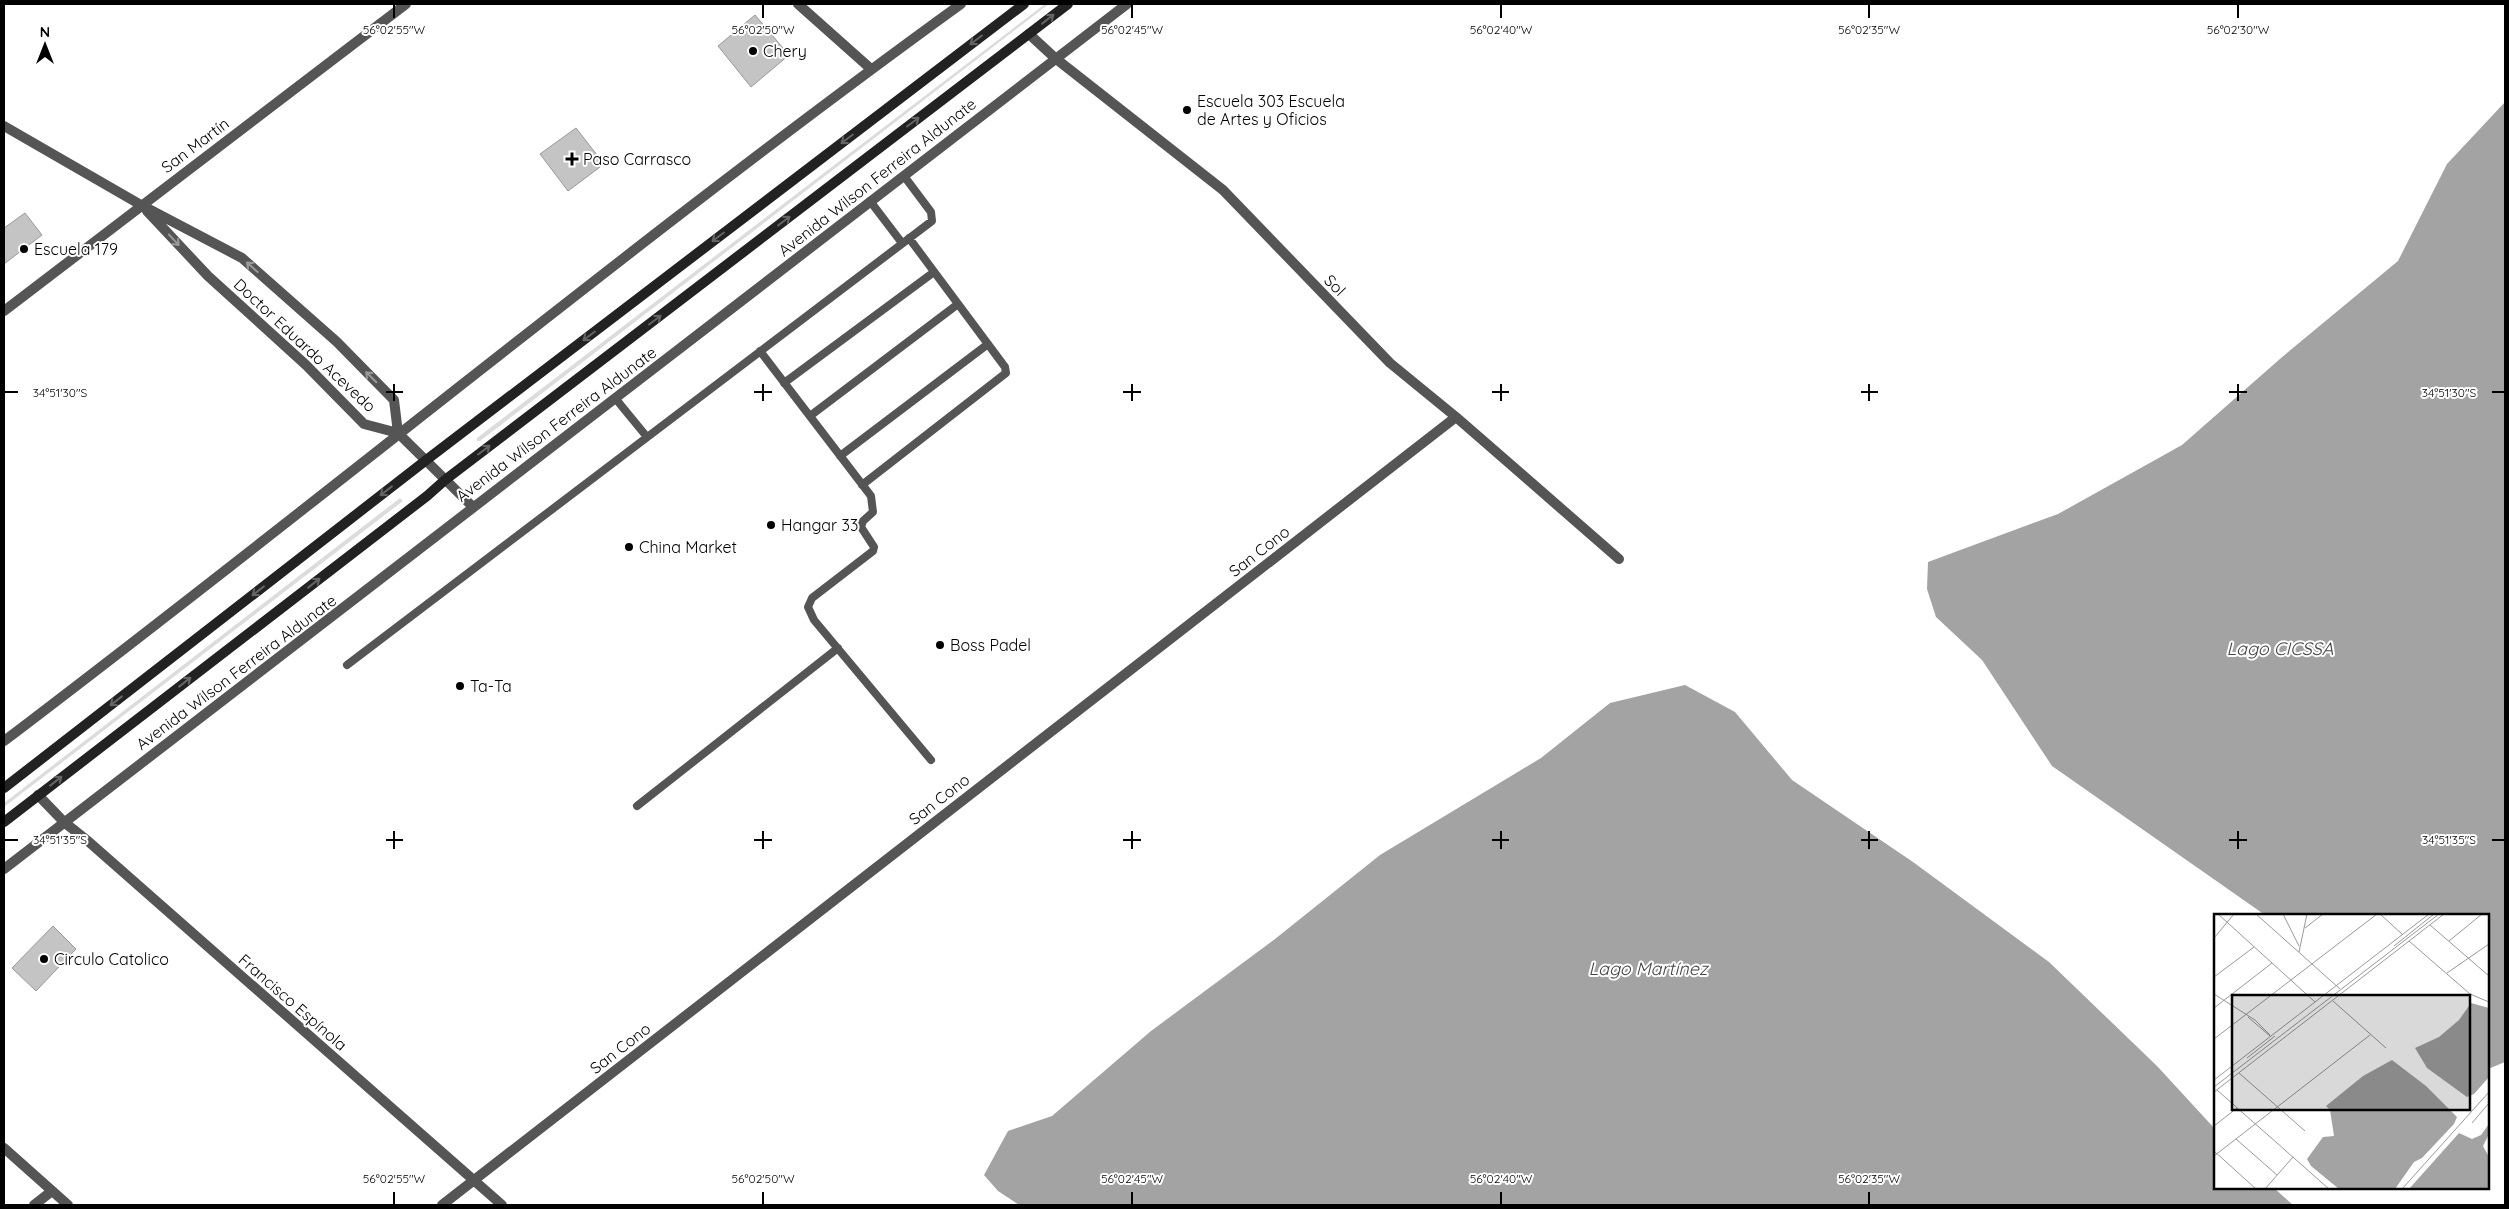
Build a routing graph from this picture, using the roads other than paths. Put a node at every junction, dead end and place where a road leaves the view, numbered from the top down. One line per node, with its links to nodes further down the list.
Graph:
1 (406, 4): 13 (street, San Martín)
2 (798, 4): 9 (street)
3 (961, 4): 9 (street)
4 (1024, 4): 27 (main road, one-way to 27)
5 (1068, 4): 7 (main road, Avenida Wilson Ferreira Aldunate, one-way to 5)
6 (1127, 4): 8 (street, Avenida Wilson Ferreira Aldunate)
7 (1029, 34): 8 (street, Sol); 28 (main road, Avenida Wilson Ferreira Aldunate, one-way to 7)
8 (1055, 58): 11 (street, Avenida Wilson Ferreira Aldunate); 23 (street, Sol)
9 (871, 69): 24 (street)
10 (4, 126): 13 (street, Doctor Eduardo Acevedo)
11 (904, 176): 12 (street, Avenida Wilson Ferreira Aldunate); 14 (lane)
12 (870, 201): 14 (lane); 21 (street, Avenida Wilson Ferreira Aldunate)
13 (141, 205): 17 (street, San Martín); 24 (street, Doctor Eduardo Acevedo, one-way to 24); 24 (street, Doctor Eduardo Acevedo, one-way to 13)
14 (906, 241): 15 (lane); 19 (lane)
15 (934, 272): 16 (lane); 20 (lane)
16 (958, 304): 18 (lane); 22 (lane)
17 (4, 311)
18 (988, 344): 26 (lane); 29 (lane)
19 (760, 351): 20 (lane); 25 (lane)
20 (784, 383): 22 (lane)
21 (615, 398): 25 (lane); 30 (street, Avenida Wilson Ferreira Aldunate)
22 (810, 416): 26 (lane)
23 (1456, 416): 31 (street, Sol); 43 (street, San Cono)
24 (398, 433): 27 (street); 34 (street)
25 (648, 437): 33 (lane)
26 (840, 456): 29 (lane)
27 (425, 461): 28 (street); 36 (main road, one-way to 36)
28 (445, 480): 30 (street); 37 (main road, Avenida Wilson Ferreira Aldunate, one-way to 28)
29 (862, 485): 32 (lane)
30 (472, 506): 40 (street, Avenida Wilson Ferreira Aldunate)
31 (1619, 559)
32 (838, 648): 35 (lane); 38 (lane)
33 (347, 665)
34 (4, 741)
35 (931, 760)
36 (4, 788)
37 (38, 795): 39 (main road, Avenida Wilson Ferreira Aldunate); 40 (street, Francisco Espínola)
38 (637, 806)
39 (4, 822)
40 (64, 822): 41 (street, Avenida Wilson Ferreira Aldunate); 43 (street, Francisco Espínola)
41 (4, 869)
42 (4, 1148): 44 (street)
43 (474, 1180): 47 (street, San Cono); 48 (street, Francisco Espínola)
44 (52, 1191): 45 (street); 46 (street)
45 (34, 1205)
46 (68, 1205)
47 (442, 1205)
48 (502, 1205)

